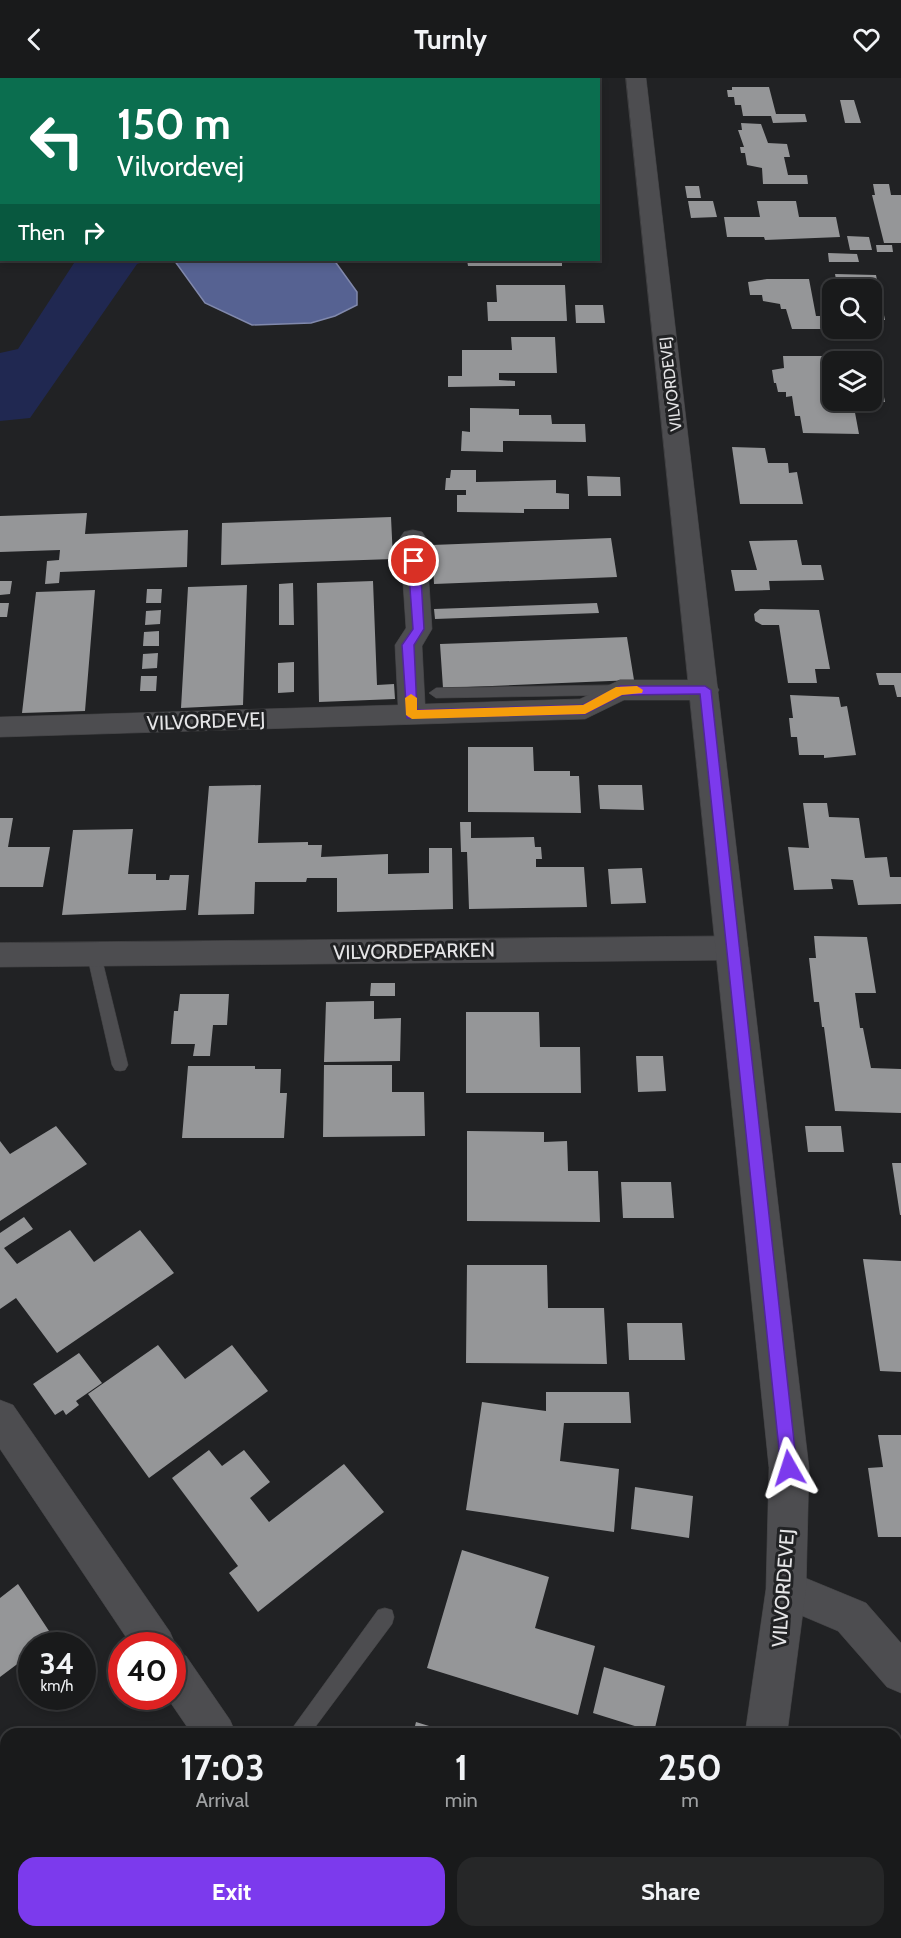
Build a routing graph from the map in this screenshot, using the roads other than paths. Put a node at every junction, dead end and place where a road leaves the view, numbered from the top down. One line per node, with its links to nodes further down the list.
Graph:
1 (636, 78): 4 (street, VILVORDEVEJ)
2 (412, 538): 6 (street)
3 (620, 690): 4 (street, VILVORDEVEJ); 5 (lane); 6 (street, VILVORDEVEJ)
4 (705, 690): 8 (street, VILVORDEVEJ)
5 (436, 693)
6 (412, 715): 7 (street, VILVORDEVEJ)
7 (0, 727)
8 (733, 948): 10 (street, VILVORDEPARKEN); 13 (street, VILVORDEVEJ)
9 (0, 955): 10 (street, VILVORDEPARKEN)
10 (94, 955): 11 (lane)
11 (120, 1065)
12 (0, 1417): 15 (street)
13 (786, 1589): 16 (street); 20 (street, VILVORDEVEJ)
14 (385, 1617): 19 (lane)
15 (146, 1632)
16 (901, 1673)
17 (186, 1690): 18 (street)
18 (212, 1728)
19 (302, 1728)
20 (767, 1728)

